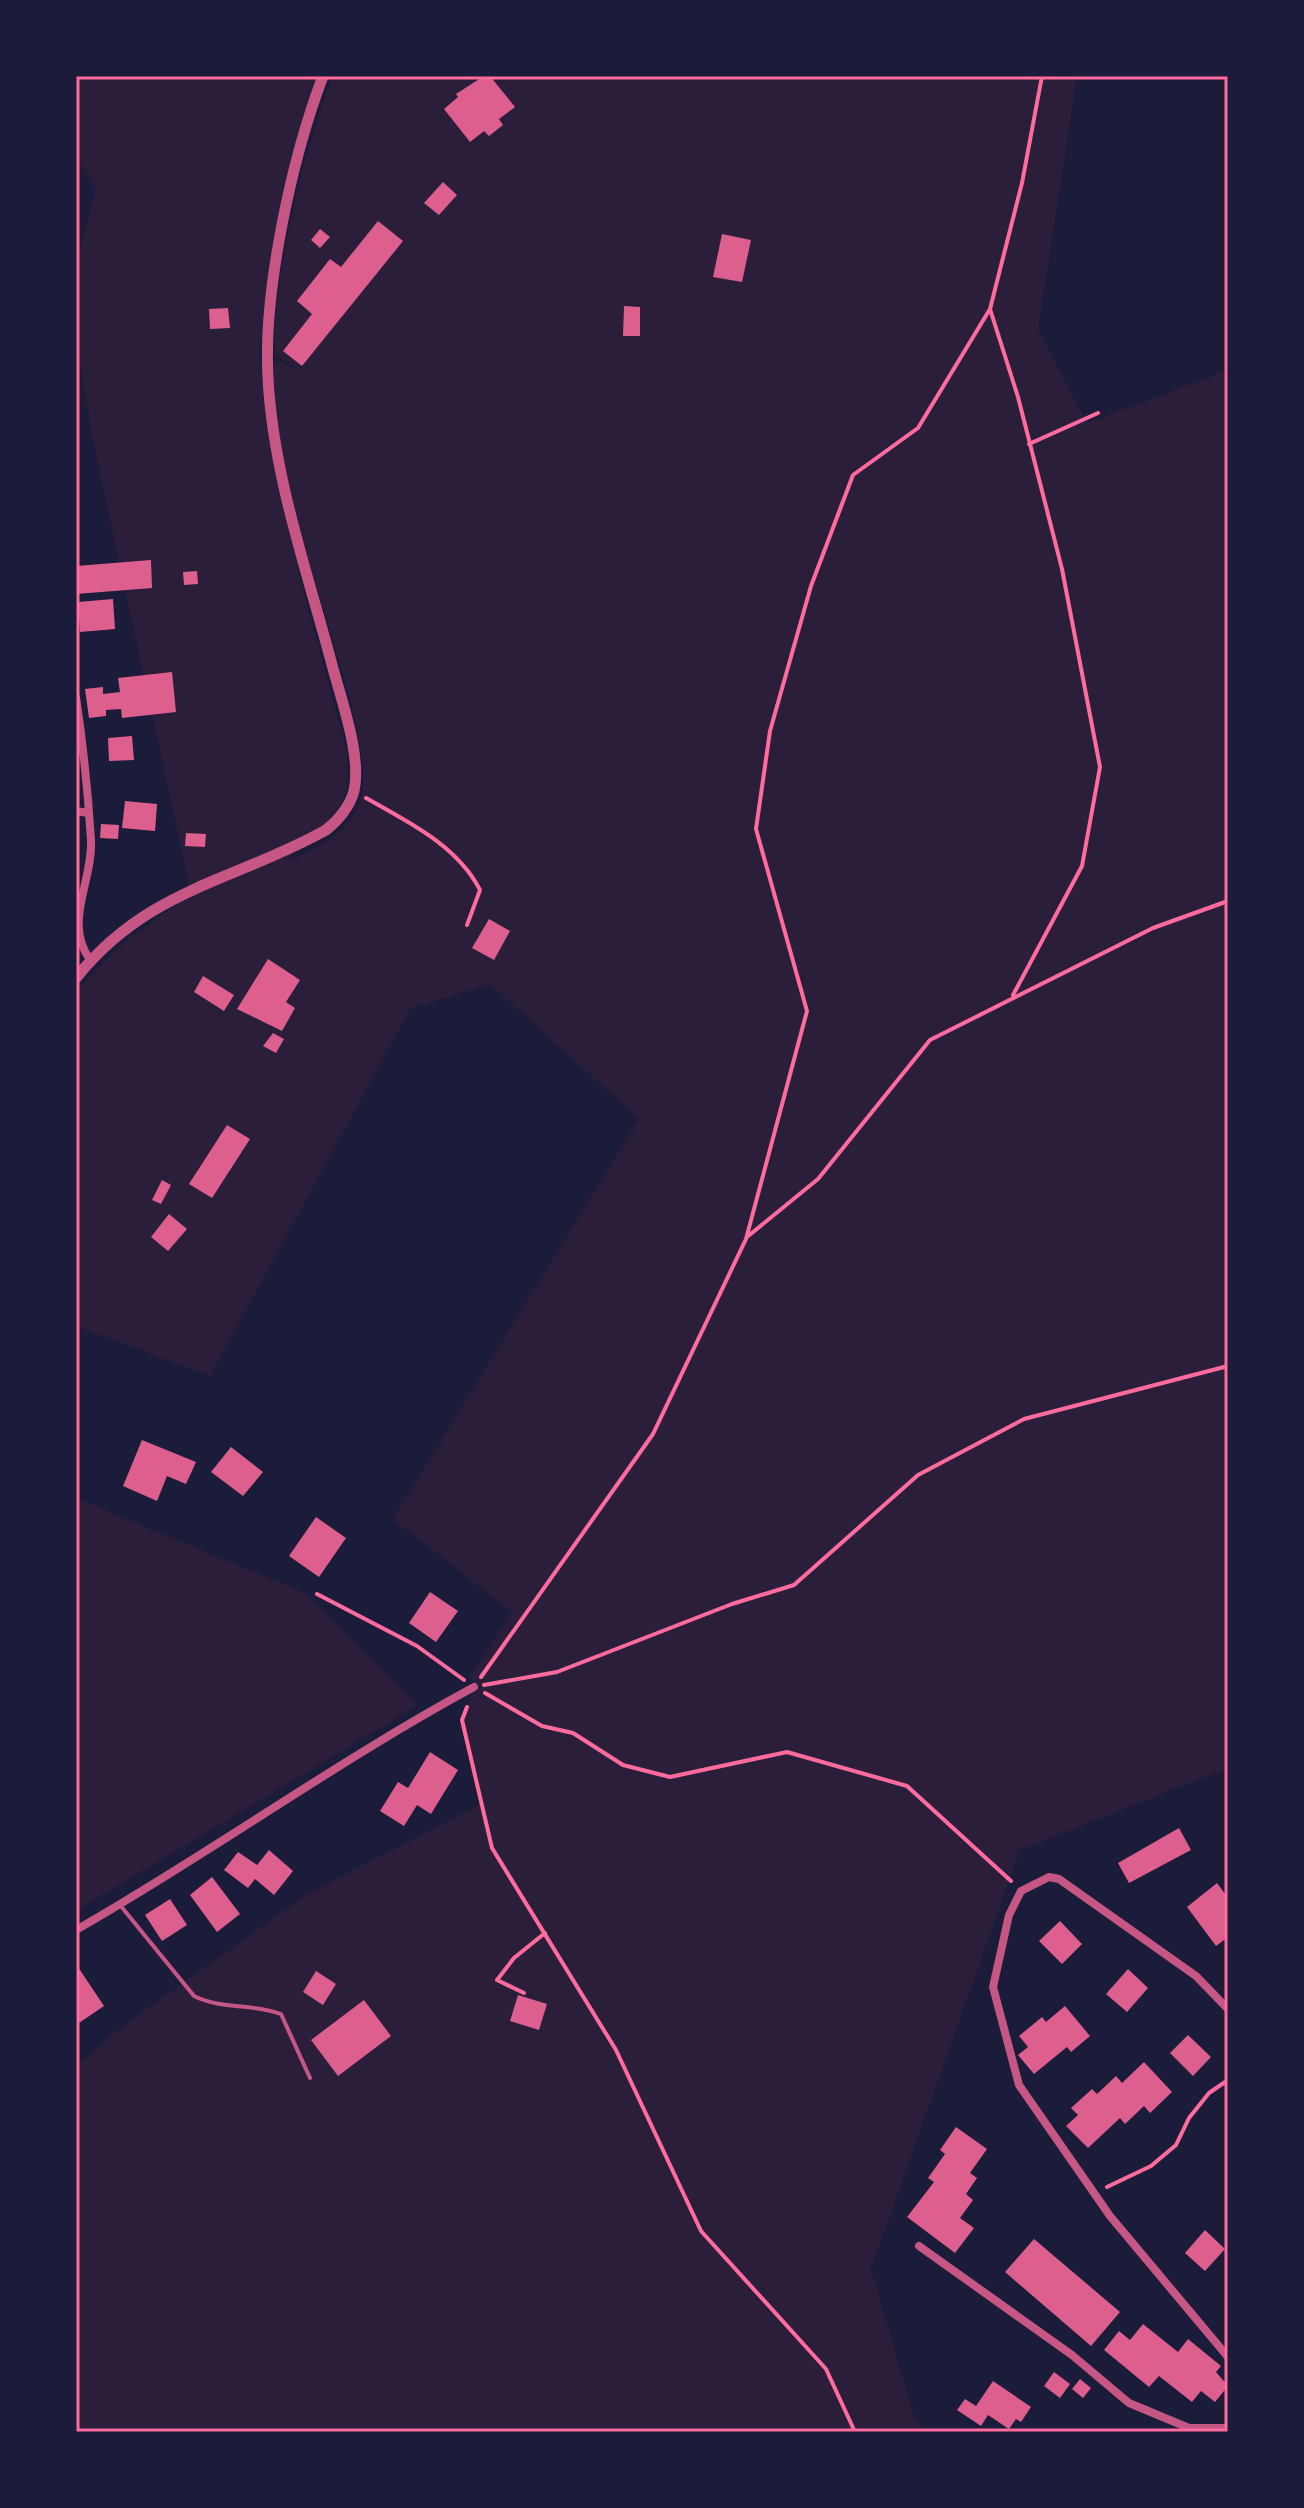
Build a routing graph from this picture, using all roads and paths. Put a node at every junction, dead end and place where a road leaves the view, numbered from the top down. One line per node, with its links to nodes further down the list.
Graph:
1 (323, 76): 7 (street)
2 (1042, 76): 3 (path)
3 (990, 309): 5 (path); 16 (path)
4 (1098, 413): 5 (path)
5 (1029, 444): 15 (path)
6 (76, 697): 9 (street)
7 (354, 791): 11 (path); 13 (street)
8 (76, 811): 9 (street)
9 (88, 813): 12 (street)
10 (1228, 901): 15 (path)
11 (467, 925)
12 (79, 948): 13 (street)
13 (90, 960): 14 (street)
14 (76, 978)
15 (1013, 995): 16 (path)
16 (746, 1239): 19 (path)
17 (1228, 1366): 19 (path)
18 (317, 1594): 19 (path)
19 (474, 1687): 20 (path); 21 (street); 23 (path)
20 (1021, 1891): 25 (street); 28 (street)
21 (120, 1905): 22 (street); 26 (lane)
22 (76, 1930)
23 (545, 1933): 24 (path); 32 (path)
24 (524, 1993)
25 (1228, 2009)
26 (310, 2078)
27 (1228, 2080): 28 (path)
28 (1094, 2193): 30 (street)
29 (919, 2246): 31 (street)
30 (1228, 2357)
31 (1228, 2428)
32 (855, 2432)

